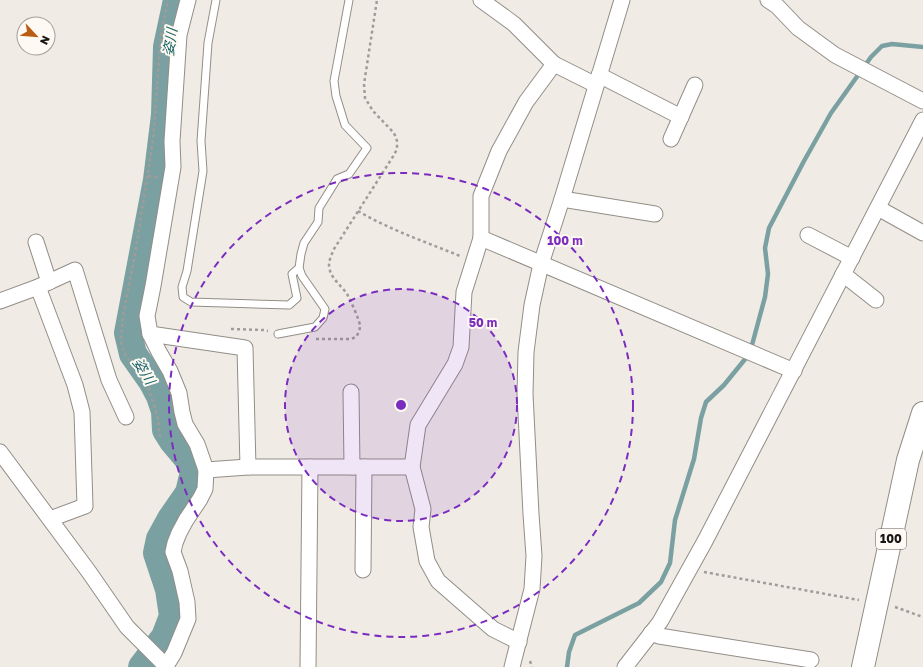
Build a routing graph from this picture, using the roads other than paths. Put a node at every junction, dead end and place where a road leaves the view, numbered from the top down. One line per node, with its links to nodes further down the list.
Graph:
1 (188, 0): 28 (street)
2 (216, 0): 23 (lane)
3 (349, 0): 23 (lane)
4 (481, 0): 7 (street)
5 (622, 0): 8 (street)
6 (776, 2): 10 (street)
7 (554, 64): 8 (street); 19 (street)
8 (598, 80): 11 (street); 14 (street)
9 (695, 85): 11 (street)
10 (923, 101)
11 (681, 117): 13 (street)
12 (923, 120): 15 (street)
13 (671, 139)
14 (562, 199): 16 (street); 22 (street)
15 (878, 208): 17 (street); 21 (street)
16 (655, 214)
17 (923, 233)
18 (808, 235): 21 (street)
19 (481, 238): 22 (street); 38 (street)
20 (36, 242): 25 (street)
21 (852, 258): 24 (street)
22 (541, 264): 30 (street); 43 (street)
23 (299, 268): 29 (lane)
24 (844, 274): 26 (street); 30 (street)
25 (43, 285): 27 (street); 33 (street); 40 (street)
26 (876, 300)
27 (0, 301)
28 (150, 334): 35 (street); 39 (street)
29 (278, 334)
30 (794, 371): 42 (street)
31 (351, 392): 37 (street)
32 (923, 412): 49 (main road, 100)
33 (126, 417)
34 (0, 452): 40 (street)
35 (248, 467): 36 (street); 39 (street)
36 (310, 467): 37 (street); 46 (street)
37 (358, 467): 38 (street); 41 (street)
38 (412, 467): 43 (street)
39 (206, 470): 45 (street)
40 (50, 519): 45 (street)
41 (363, 570)
42 (651, 633): 44 (street); 48 (street)
43 (519, 642): 47 (street)
44 (811, 660)
45 (166, 667)
46 (308, 667)
47 (512, 667)
48 (626, 667)
49 (863, 667)

